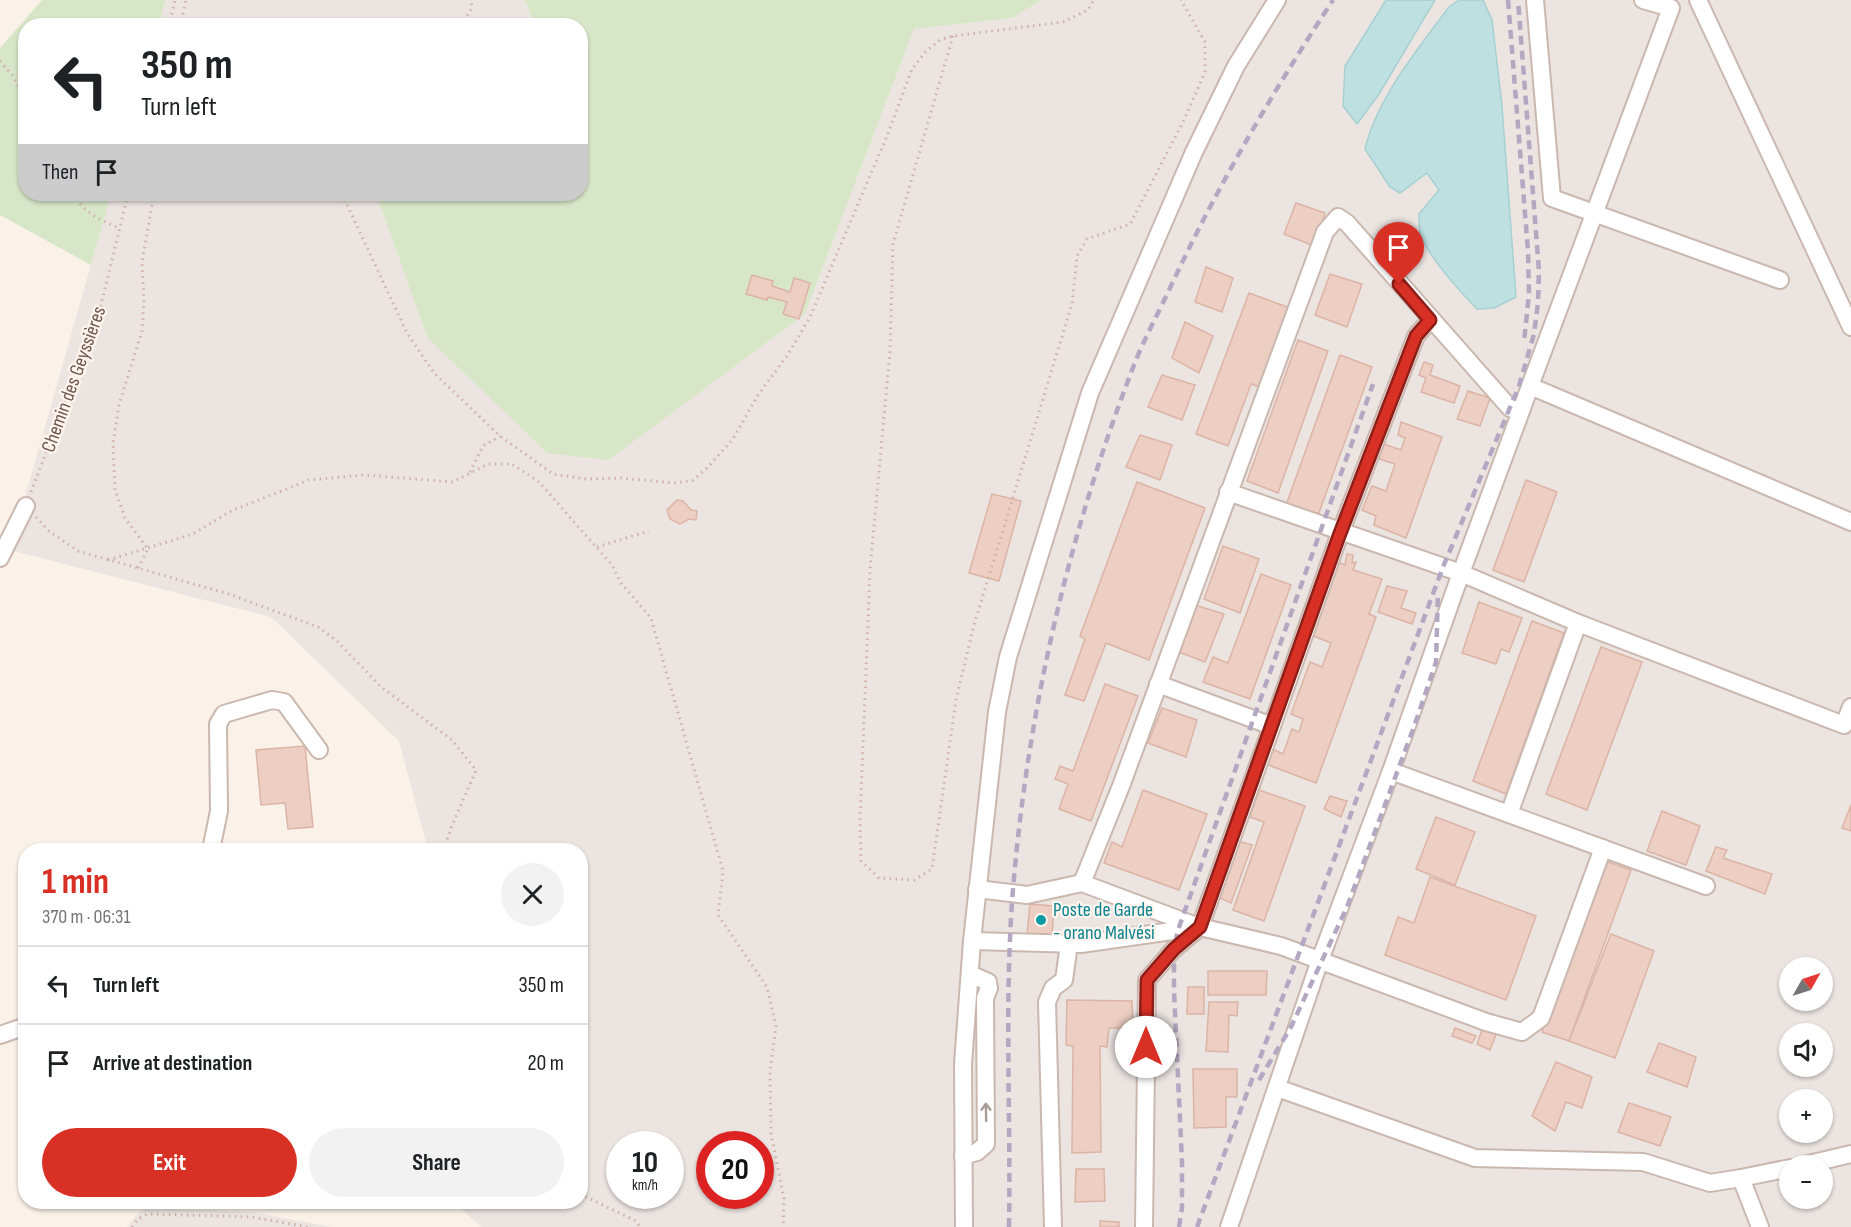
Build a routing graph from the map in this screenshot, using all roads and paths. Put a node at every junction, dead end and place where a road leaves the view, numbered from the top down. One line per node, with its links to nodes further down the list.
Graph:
1 (175, 0): 10 (path)
2 (186, 0): 11 (path)
3 (471, 0): 12 (path)
4 (1094, 0): 13 (path)
5 (1180, 0): 13 (path)
6 (1277, 0): 52 (street)
7 (1534, 0): 20 (street)
8 (1643, 0): 20 (street)
9 (1698, 0): 24 (street)
10 (171, 18)
11 (182, 18)
12 (465, 18)
13 (953, 36): 27 (path)
14 (0, 61): 15 (path)
15 (18, 86)
16 (77, 201): 21 (path)
17 (126, 201): 21 (path, Chemin des Geyssières)
18 (153, 201): 35 (path)
19 (345, 201): 27 (path)
20 (1594, 213): 22 (street); 25 (street)
21 (119, 228): 30 (path, Chemin des Geyssières)
22 (1780, 280)
23 (1430, 320): 26 (street); 29 (street); 33 (street)
24 (1851, 327)
25 (1530, 386): 26 (street); 31 (street)
26 (1521, 411): 39 (street)
27 (500, 436): 28 (path)
28 (470, 473): 34 (path); 35 (path)
29 (1228, 492): 33 (street); 41 (street)
30 (26, 506): 36 (street); 37 (path)
31 (1851, 522)
32 (649, 531): 34 (path)
33 (1341, 531): 39 (street); 43 (street)
34 (597, 547): 70 (path)
35 (148, 549): 37 (path); 38 (path)
36 (0, 558)
37 (108, 560): 38 (path)
38 (138, 568): 48 (path)
39 (1461, 573): 40 (street); 45 (street)
40 (1578, 623): 42 (street); 46 (street)
41 (1158, 684): 43 (street); 50 (street)
42 (1851, 707)
43 (1272, 726): 53 (street)
44 (319, 750): 47 (street)
45 (1391, 771): 46 (street); 56 (street)
46 (1509, 814): 49 (street)
47 (213, 843)
48 (444, 843)
49 (1603, 848): 51 (street); 56 (street)
50 (1082, 883): 52 (street); 53 (street)
51 (1706, 886)
52 (977, 890): 54 (street)
53 (1200, 927): 55 (street); 56 (street); 73 (street)
54 (972, 941): 55 (street); 57 (street)
55 (1069, 944): 72 (street)
56 (1320, 960): 74 (street)
57 (970, 974): 62 (street); 62 (street, one-way to 57)
58 (18, 1029): 59 (street)
59 (0, 1035)
60 (1283, 1090): 65 (street)
61 (1851, 1154): 63 (street)
62 (963, 1156): 71 (street)
63 (1833, 1158)
64 (1779, 1170): 65 (street)
65 (1740, 1178): 75 (street)
66 (588, 1198): 69 (path)
67 (132, 1227): 68 (path)
68 (308, 1227)
69 (640, 1227)
70 (783, 1227)
71 (964, 1227)
72 (1053, 1227)
73 (1144, 1227)
74 (1229, 1227)
75 (1760, 1227)

